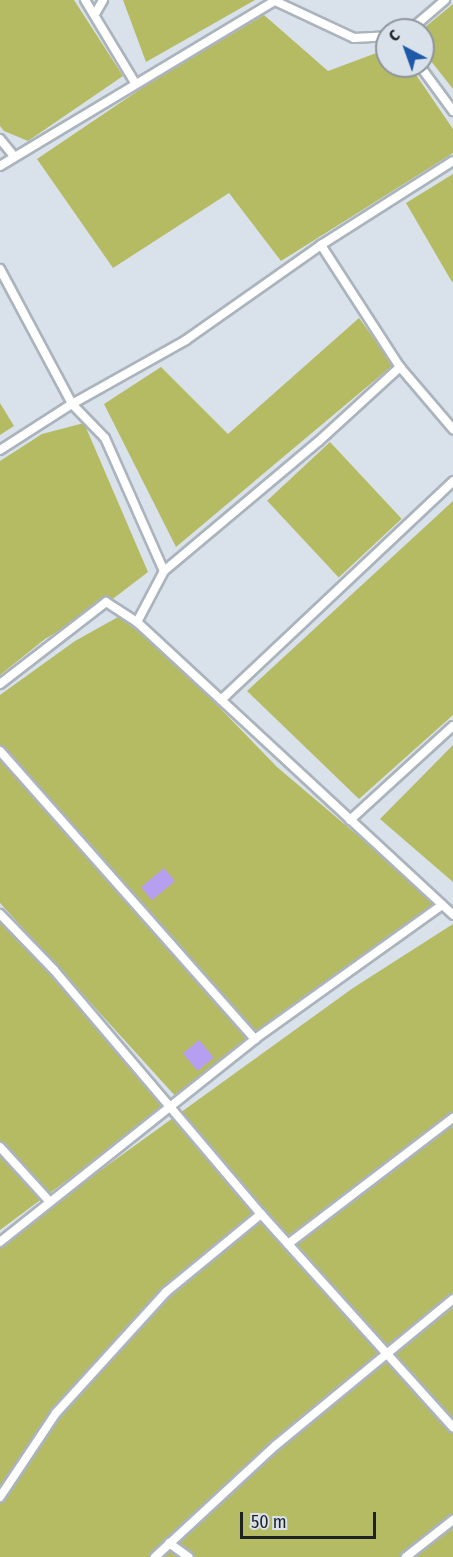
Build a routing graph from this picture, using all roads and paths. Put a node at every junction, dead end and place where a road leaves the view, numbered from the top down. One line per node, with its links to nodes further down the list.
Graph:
1 (85, 0): 5 (lane)
2 (103, 0): 5 (lane)
3 (445, 0): 6 (lane)
4 (288, 3): 7 (lane); 9 (lane)
5 (95, 14): 9 (lane)
6 (424, 18)
7 (375, 37)
8 (429, 78): 10 (lane)
9 (135, 83): 12 (lane)
10 (453, 111)
11 (0, 139): 12 (lane)
12 (14, 156): 14 (lane)
13 (453, 161): 15 (lane)
14 (0, 166)
15 (321, 245): 17 (lane); 18 (lane)
16 (0, 269): 18 (lane)
17 (400, 367): 19 (lane); 22 (lane)
18 (72, 404): 20 (lane); 22 (lane)
19 (453, 429)
20 (0, 450)
21 (453, 481): 25 (lane)
22 (164, 571): 23 (lane)
23 (137, 622): 24 (lane); 25 (lane)
24 (0, 684)
25 (221, 700): 28 (lane)
26 (453, 726): 28 (lane)
27 (0, 751): 32 (lane)
28 (350, 820): 29 (lane)
29 (442, 905): 31 (lane); 32 (lane)
30 (0, 914): 33 (lane)
31 (453, 915)
32 (255, 1039): 33 (lane)
33 (170, 1106): 36 (lane); 37 (lane)
34 (453, 1118): 39 (lane)
35 (0, 1147): 36 (lane)
36 (50, 1202): 38 (lane)
37 (261, 1214): 39 (lane); 43 (lane)
38 (0, 1242)
39 (288, 1244): 41 (lane)
40 (453, 1299): 41 (lane)
41 (387, 1353): 42 (lane); 45 (lane)
42 (453, 1426)
43 (0, 1497)
44 (453, 1520): 48 (lane)
45 (169, 1543): 46 (lane); 47 (lane)
46 (154, 1557)
47 (188, 1557)
48 (406, 1557)

